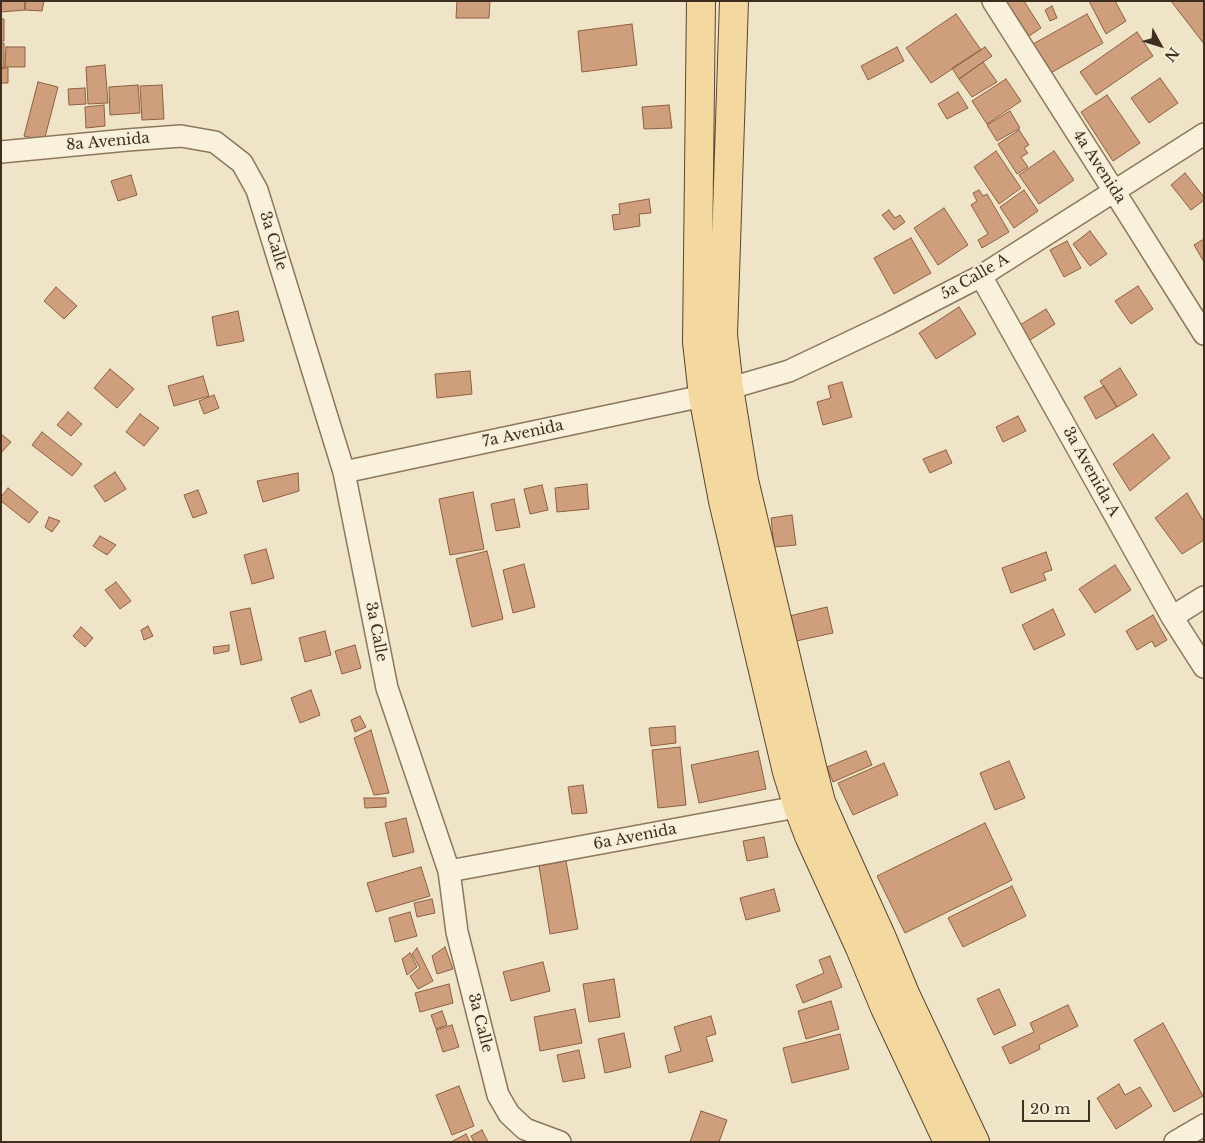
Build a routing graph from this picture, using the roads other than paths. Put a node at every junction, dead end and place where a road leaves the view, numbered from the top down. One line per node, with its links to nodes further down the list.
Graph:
1 (701, 1): 11 (main road)
2 (734, 1): 10 (main road)
3 (993, 1): 7 (street, 4a Avenida)
4 (1204, 134): 7 (street, 5a Calle A)
5 (215, 142): 6 (street, 8a Avenida); 12 (street, 3a Calle)
6 (1, 152)
7 (1114, 191): 8 (street, 5a Calle A); 9 (street, 4a Avenida)
8 (980, 276): 10 (street, 5a Calle A); 14 (street, 3a Avenida A)
9 (1204, 334)
10 (729, 388): 11 (street, 5a Calle A); 16 (main road)
11 (703, 396): 12 (street, 7a Avenida); 16 (main road)
12 (344, 472): 17 (street, 3a Calle)
13 (1204, 597): 14 (street)
14 (1172, 618): 15 (street, 3a Avenida A)
15 (1204, 667)
16 (810, 804): 17 (street, 6a Avenida); 18 (main road)
17 (449, 871): 20 (street, 3a Calle)
18 (895, 1002): 21 (main road); 22 (main road)
19 (1204, 1125): 23 (street)
20 (560, 1142)
21 (948, 1142)
22 (975, 1142)
23 (1174, 1142)

